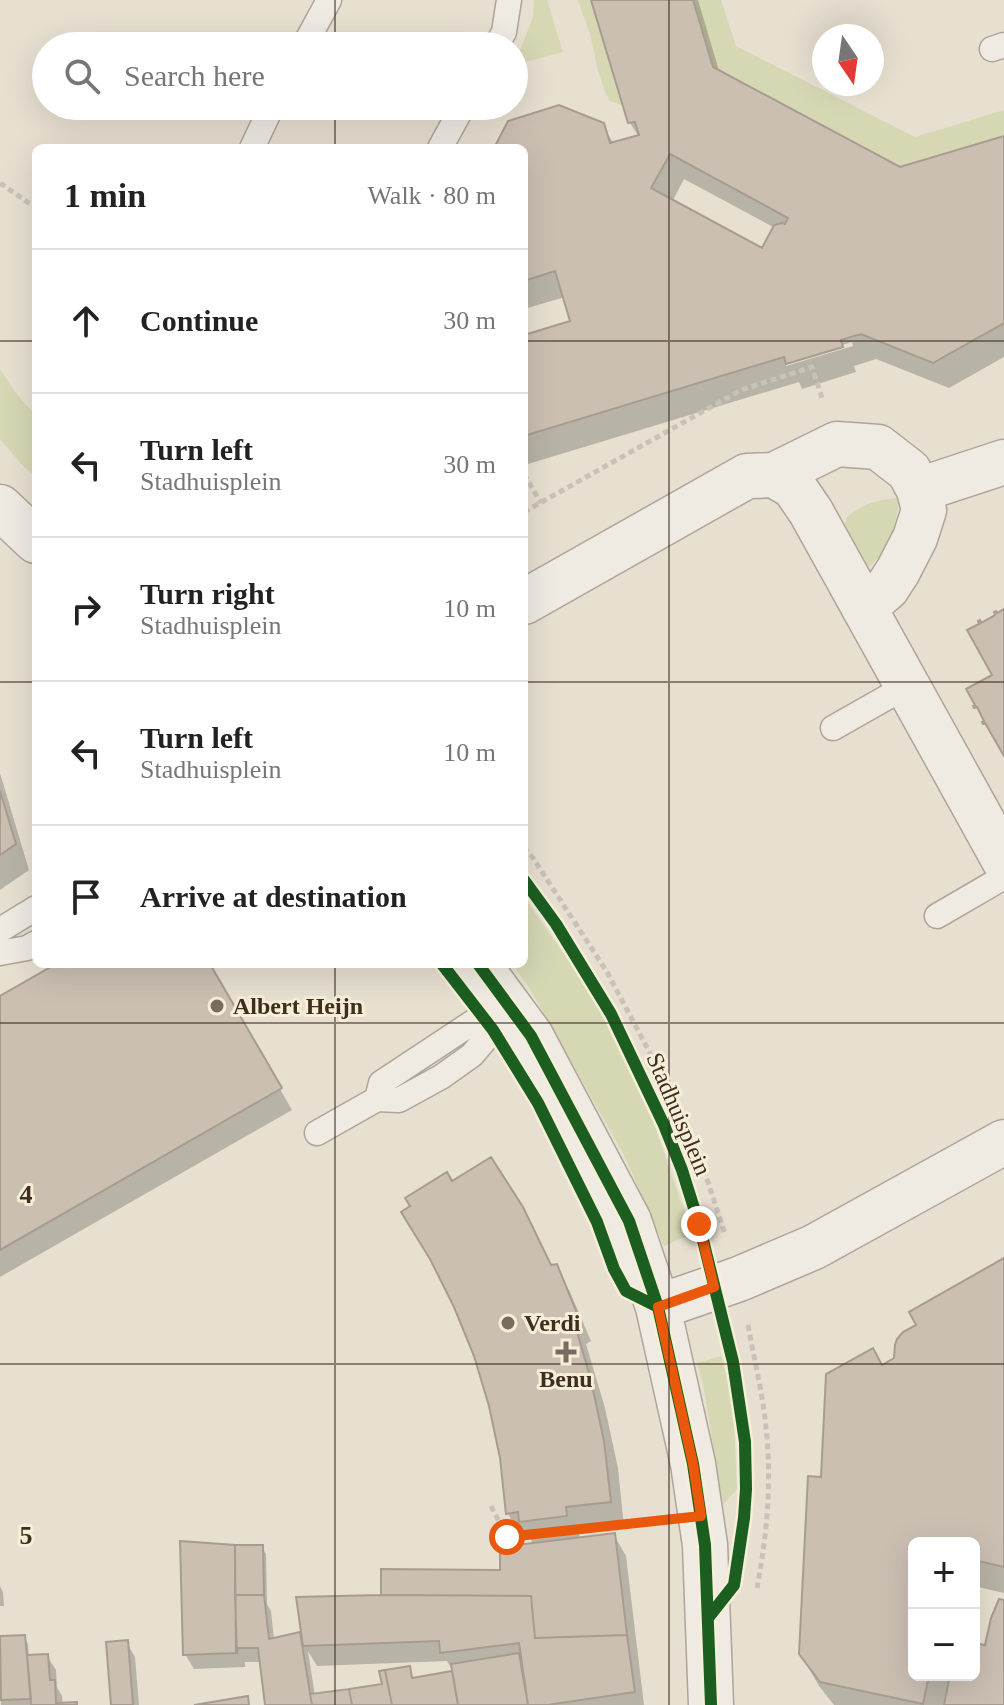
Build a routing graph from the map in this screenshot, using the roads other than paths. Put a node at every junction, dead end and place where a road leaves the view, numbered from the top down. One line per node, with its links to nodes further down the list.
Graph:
1 (329, 0): 3 (lane)
2 (509, 0): 4 (lane)
3 (312, 32)
4 (504, 32)
5 (265, 120): 7 (lane)
6 (455, 120): 8 (lane)
7 (254, 144)
8 (442, 144)
9 (1004, 462): 11 (street)
10 (774, 475): 11 (street); 14 (street); 15 (street)
11 (919, 490): 15 (street)
12 (0, 507): 13 (street)
13 (32, 537)
14 (528, 600)
15 (864, 608): 16 (street)
16 (907, 686): 17 (lane); 18 (street)
17 (833, 728)
18 (1004, 860)
19 (1004, 877): 21 (lane)
20 (32, 910): 22 (lane)
21 (937, 916)
22 (0, 930)
23 (32, 945): 24 (lane)
24 (0, 953)
25 (481, 968): 26 (street)
26 (511, 1009): 27 (lane); 29 (street)
27 (317, 1133)
28 (1004, 1142): 29 (street)
29 (658, 1307): 30 (street)
30 (711, 1705)

